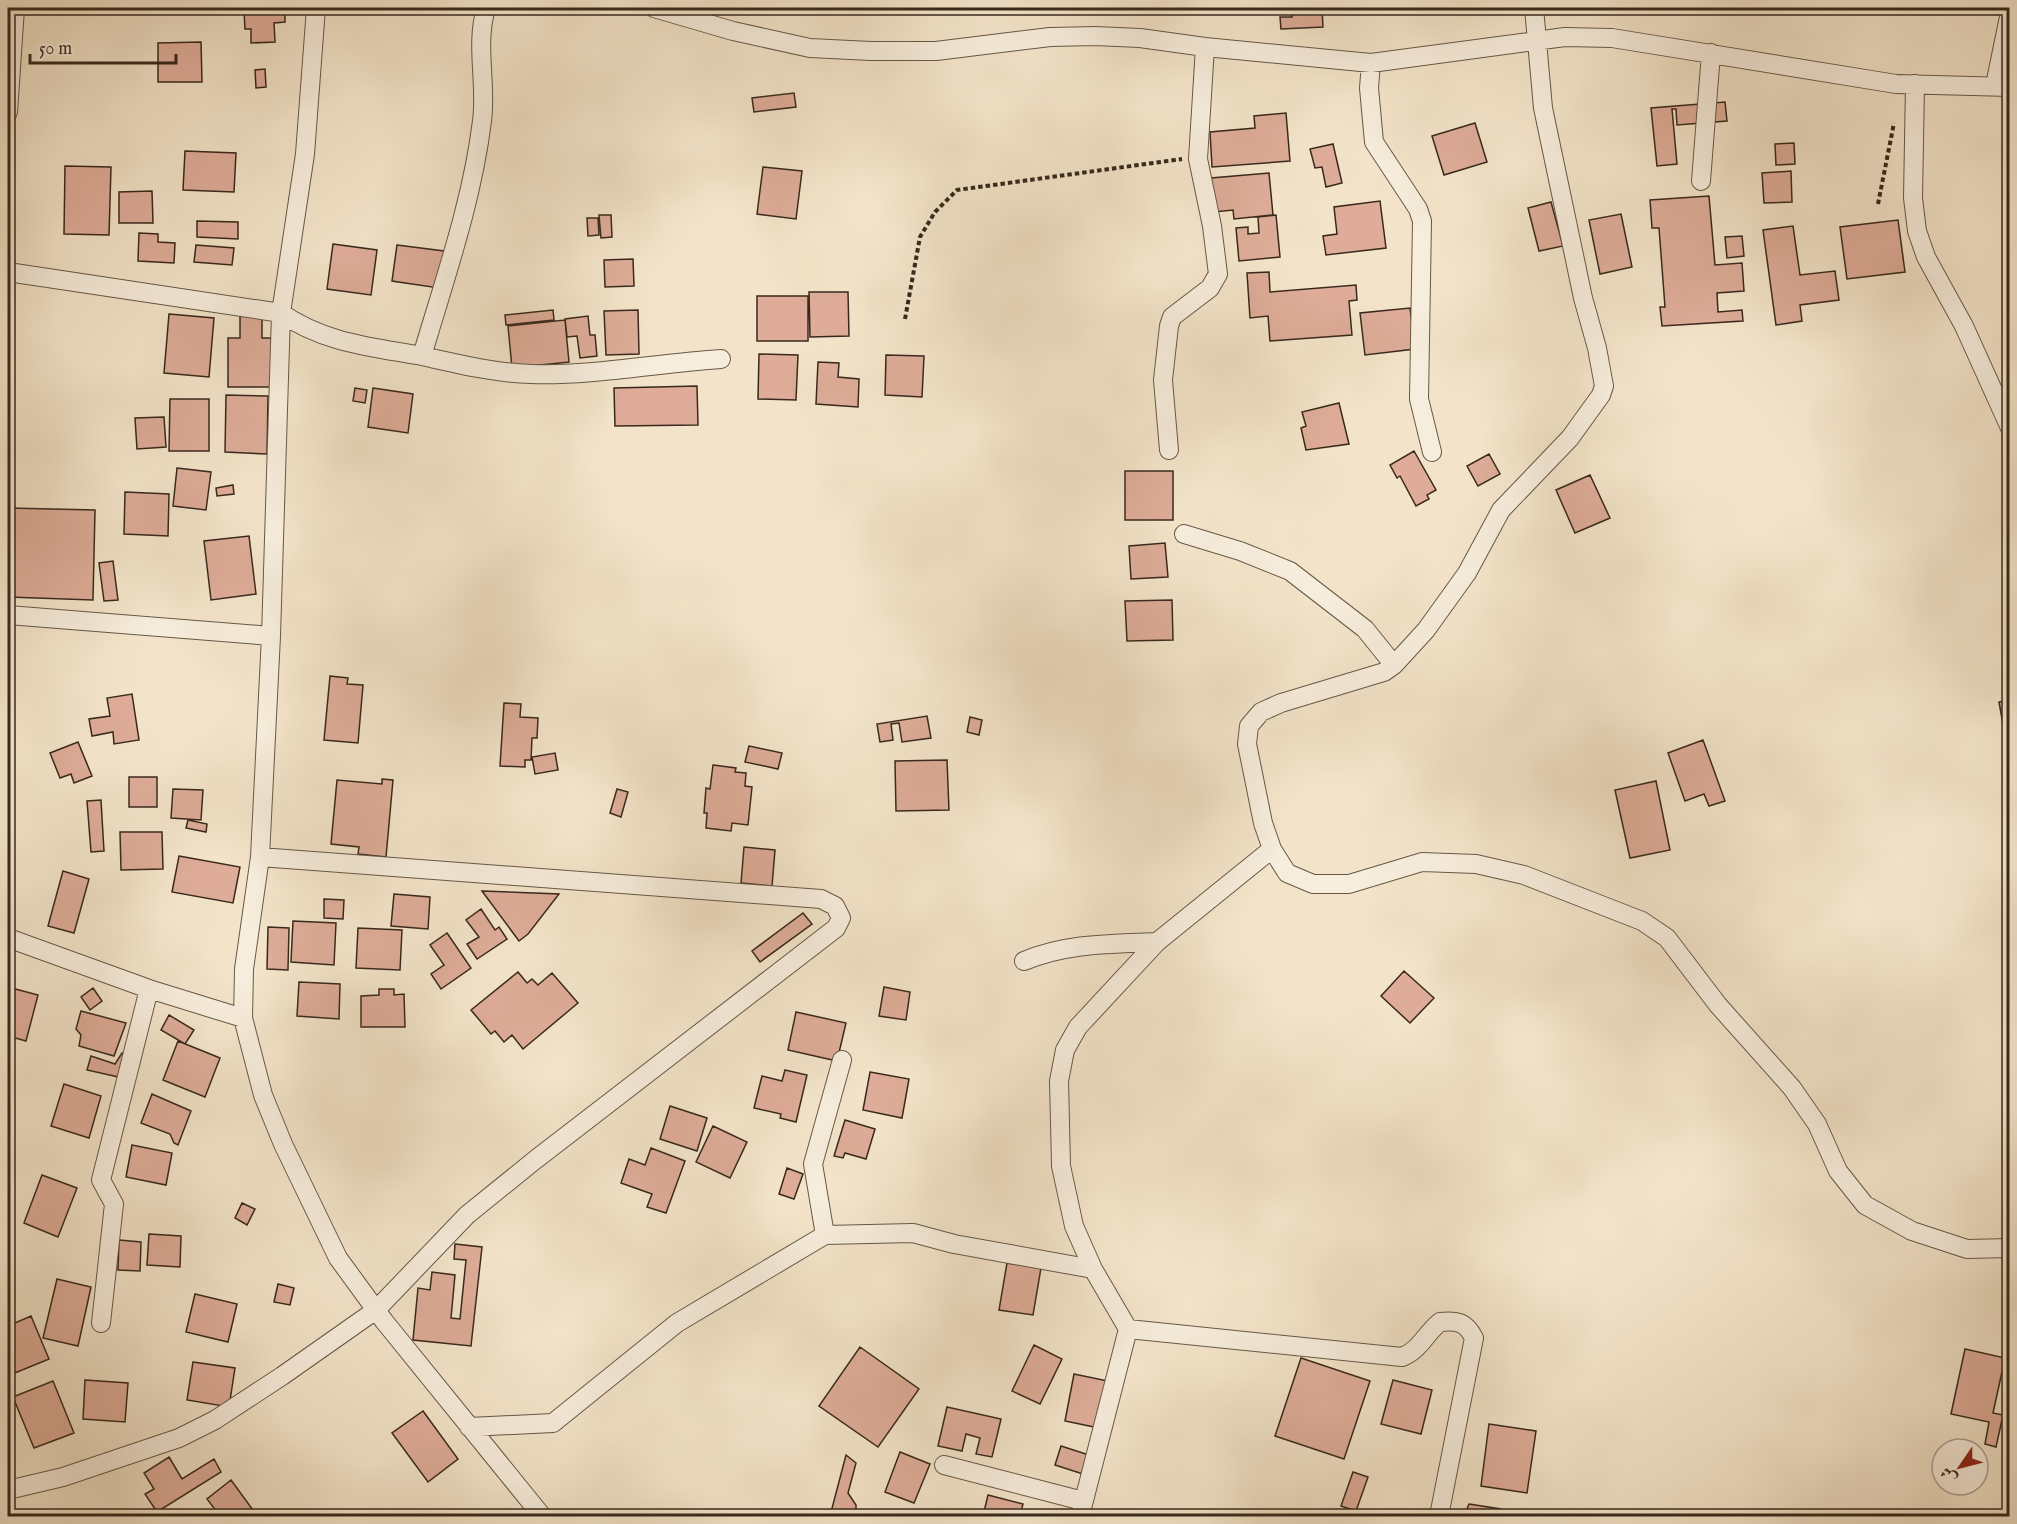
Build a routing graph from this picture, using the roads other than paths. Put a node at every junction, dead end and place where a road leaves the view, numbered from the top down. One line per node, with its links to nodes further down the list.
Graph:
1 (15, 8): 13 (street)
2 (316, 8): 16 (street)
3 (486, 8): 17 (street)
4 (654, 8): 8 (street)
5 (1534, 8): 7 (street)
6 (2010, 12): 12 (street)
7 (1538, 40): 9 (street); 10 (street); 25 (street)
8 (1205, 47): 10 (street); 20 (street)
9 (1711, 54): 11 (street); 14 (street)
10 (1371, 63): 21 (street)
11 (1915, 84): 12 (street); 19 (street)
12 (2002, 86)
13 (8, 112)
14 (1701, 181)
15 (8, 272): 16 (street)
16 (281, 313): 17 (street); 24 (street)
17 (422, 356): 18 (street)
18 (721, 359)
19 (2010, 428)
20 (1169, 450)
21 (1432, 452)
22 (1184, 534): 25 (street)
23 (8, 615): 24 (street)
24 (271, 636): 27 (street)
25 (1394, 665): 26 (street)
26 (1272, 849): 29 (street); 35 (street)
27 (260, 857): 32 (street); 37 (street)
28 (8, 938): 31 (street)
29 (1157, 942): 30 (street); 36 (street)
30 (1024, 961)
31 (149, 989): 32 (street); 38 (street)
32 (243, 1018): 37 (street)
33 (842, 1060): 34 (street)
34 (825, 1235): 36 (street); 40 (street)
35 (2010, 1248)
36 (1093, 1269): 39 (street)
37 (376, 1310): 40 (street); 42 (street)
38 (101, 1323)
39 (1128, 1329): 43 (street); 45 (street)
40 (469, 1427): 44 (street)
41 (945, 1465): 43 (street)
42 (8, 1490)
43 (1082, 1509)
44 (542, 1516)
45 (1439, 1516)

